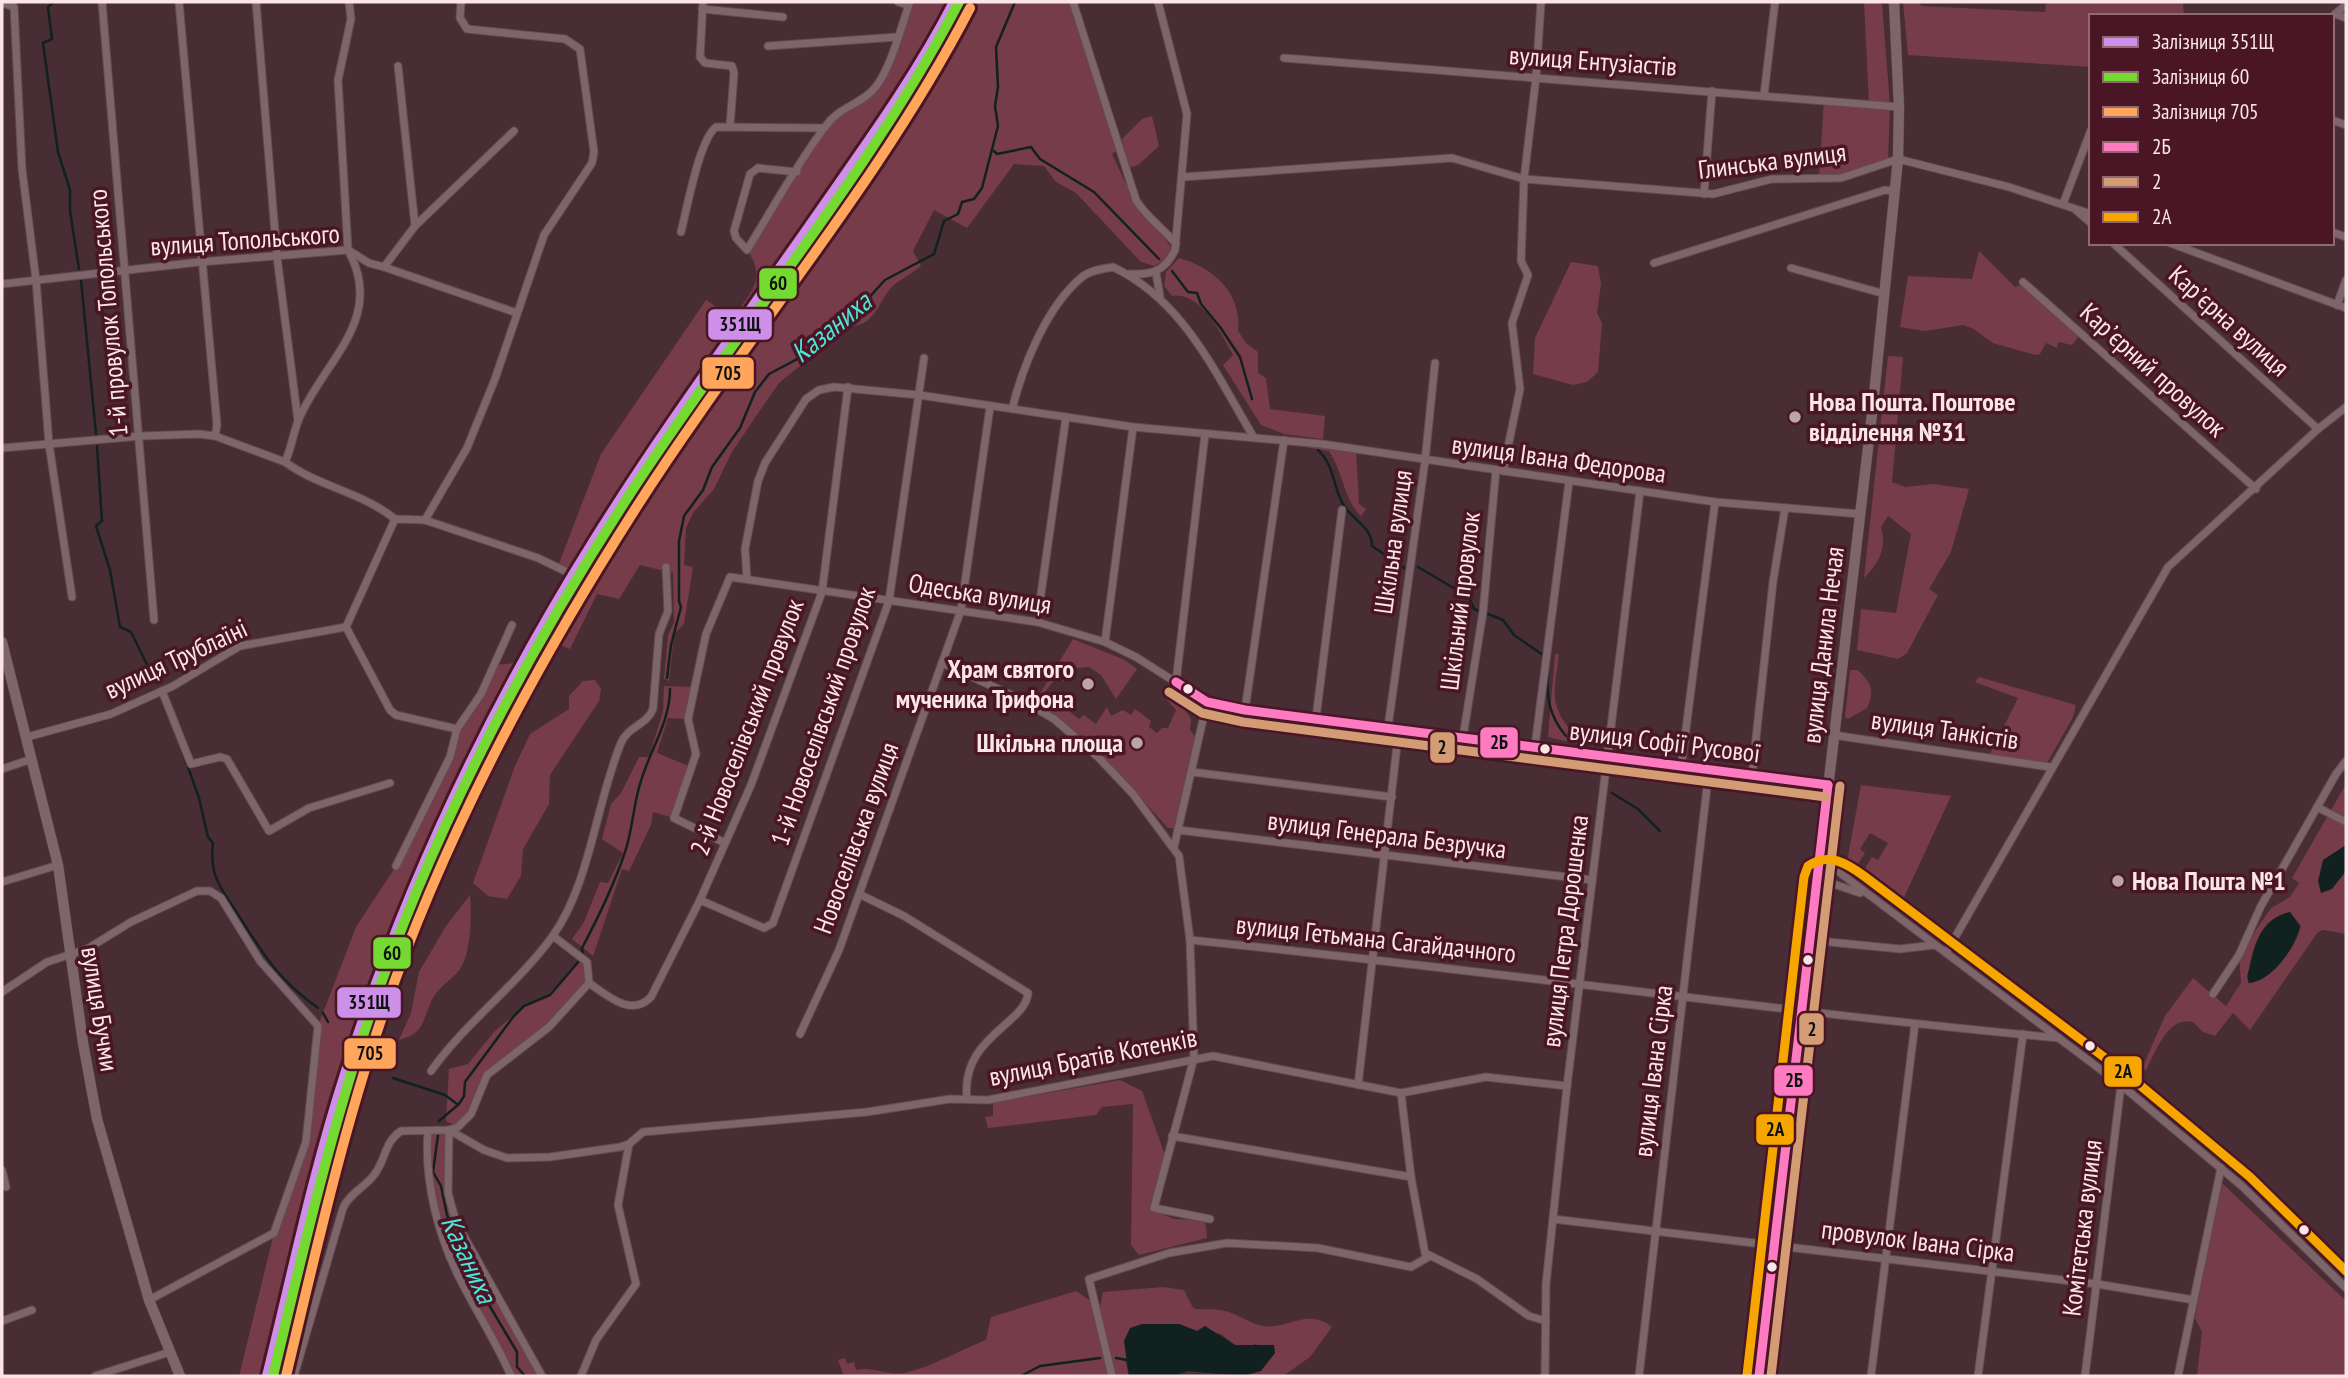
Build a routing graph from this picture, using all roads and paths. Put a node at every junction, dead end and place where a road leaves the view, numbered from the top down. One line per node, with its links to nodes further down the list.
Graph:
1 (102, 2): 51 (street, 1-й провулок Топольського)
2 (179, 2): 47 (street)
3 (257, 2): 46 (street)
4 (349, 2): 45 (street)
5 (461, 2): 62 (street)
6 (898, 2): 13 (street)
7 (1073, 2): 42 (street)
8 (1157, 2): 32 (street)
9 (1541, 2): 22 (street, Шкільний провулок)
10 (1775, 2): 24 (street)
11 (1894, 2): 25 (main road, вулиця Данила Нечая)
12 (2, 3): 54 (street)
13 (909, 4): 18 (street)
14 (703, 5): 16 (street); 26 (street)
15 (2346, 5): 17 (street)
16 (783, 17)
17 (2346, 18)
18 (897, 37): 19 (street); 27 (street)
19 (768, 46)
20 (1284, 58): 22 (street, вулиця Ентузіастів)
21 (398, 66): 40 (street)
22 (1536, 78): 23 (street, вулиця Ентузіастів); 33 (street, Шкільний провулок)
23 (1712, 91): 24 (street, вулиця Ентузіастів); 35 (street)
24 (1764, 94): 25 (street, вулиця Ентузіастів)
25 (1899, 107): 30 (main road, вулиця Данила Нечая)
26 (730, 126): 27 (street); 41 (street)
27 (824, 128): 31 (street)
28 (514, 131): 40 (street)
29 (2088, 144): 36 (street)
30 (1898, 159): 34 (main road, вулиця Данила Нечая); 35 (street, Глинська вулиця); 36 (street)
31 (797, 172): 31 (street)
32 (1183, 177): 33 (street, Глинська вулиця); 42 (street)
33 (1524, 179): 35 (street, Глинська вулиця); 83 (street, Шкільний провулок)
34 (1895, 191): 48 (street); 58 (main road, вулиця Данила Нечая)
35 (1704, 194)
36 (2063, 204): 37 (street)
37 (2073, 207): 38 (street); 39 (street)
38 (2089, 213)
39 (2089, 221)
40 (415, 226): 49 (street)
41 (681, 232)
42 (1176, 243): 52 (street)
43 (2115, 245): 73 (street, Карʼєрна вулиця)
44 (2176, 245): 60 (street)
45 (348, 250): 46 (street, вулиця Топольського); 49 (street, вулиця Топольського); 71 (street)
46 (277, 257): 47 (street, вулиця Топольського); 71 (street)
47 (200, 262): 51 (street, вулиця Топольського); 76 (street)
48 (1654, 263)
49 (384, 267): 62 (street, вулиця Топольського)
50 (1791, 268): 58 (street)
51 (125, 269): 54 (street, вулиця Топольського); 75 (street, 1-й провулок Топольського)
52 (1156, 273): 53 (street); 59 (street)
53 (1129, 274): 59 (street); 69 (street)
54 (36, 280): 57 (street, вулиця Топольського); 79 (street)
55 (2346, 280): 60 (street)
56 (2023, 282): 85 (street, Карʼєрний провулок)
57 (2, 284)
58 (1885, 294): 90 (main road, вулиця Данила Нечая)
59 (1160, 296): 77 (street)
60 (2337, 305): 61 (street)
61 (2346, 308)
62 (517, 313): 92 (street)
63 (924, 358): 66 (street, 1-й Новоселівський провулок)
64 (1435, 363): 81 (street, Шкільна вулиця)
65 (848, 387): 66 (street, вулиця Івана Федорова); 95 (street, вулиця Івана Федорова); 96 (street, 2-й Новоселівський провулок)
66 (919, 395): 67 (street, вулиця Івана Федорова); 98 (street, 1-й Новоселівський провулок)
67 (990, 407): 69 (street, вулиця Івана Федорова); 99 (street, Новоселівська вулиця)
68 (2346, 407): 73 (street)
69 (1012, 410): 70 (street, вулиця Івана Федорова)
70 (1066, 417): 72 (street, вулиця Івана Федорова); 101 (street)
71 (298, 422): 82 (street)
72 (1133, 427): 74 (street, вулиця Івана Федорова); 105 (street)
73 (2318, 429): 85 (street)
74 (1205, 434): 77 (street, вулиця Івана Федорова); 107 (street)
75 (141, 436): 76 (street); 79 (street); 100 (street, 1-й провулок Топольського)
76 (215, 436): 82 (street)
77 (1253, 436): 78 (street, вулиця Івана Федорова)
78 (1284, 440): 81 (street, вулиця Івана Федорова); 110 (street)
79 (49, 444): 80 (street); 97 (street)
80 (2, 448)
81 (1425, 461): 83 (street, вулиця Івана Федорова); 112 (street, Шкільна вулиця)
82 (285, 462): 91 (street)
83 (1499, 471): 84 (street, вулиця Івана Федорова); 117 (street, Шкільний провулок)
84 (1569, 482): 86 (street, вулиця Івана Федорова); 118 (street)
85 (2256, 489): 122 (street)
86 (1640, 491): 87 (street, вулиця Івана Федорова); 119 (street, вулиця Петра Дорошенка)
87 (1716, 502): 88 (street, вулиця Івана Федорова); 123 (street)
88 (1785, 508): 90 (street, вулиця Івана Федорова); 127 (street)
89 (1342, 510): 111 (street)
90 (1860, 514): 115 (main road, вулиця Данила Нечая)
91 (395, 519): 92 (street); 103 (street)
92 (425, 520): 94 (street)
93 (666, 567): 149 (street)
94 (567, 572)
95 (747, 579): 96 (street, Одеська вулиця); 134 (street, Одеська вулиця)
96 (822, 592): 98 (street, Одеська вулиця); 134 (street, 2-й Новоселівський провулок)
97 (72, 597)
98 (889, 601): 99 (street, Одеська вулиця); 146 (street, 1-й Новоселівський провулок)
99 (961, 610): 101 (street, Одеська вулиця); 106 (street, Новоселівська вулиця)
100 (154, 620)
101 (1037, 622): 105 (street, Одеська вулиця)
102 (512, 625): 114 (street)
103 (346, 627): 108 (street, вулиця Трублаїні); 114 (street)
104 (2, 642): 116 (main road, вулиця Бучми)
105 (1105, 642): 107 (street, Одеська вулиця)
106 (942, 663): 135 (street); 145 (street, Новоселівська вулиця)
107 (1176, 682): 109 (street, Одеська вулиця)
108 (162, 691): 116 (street, вулиця Трублаїні); 128 (street)
109 (1207, 702): 110 (street, вулиця Софії Русової); 126 (street)
110 (1245, 710): 111 (street, вулиця Софії Русової)
111 (1316, 718): 112 (street, вулиця Софії Русової)
112 (1388, 727): 113 (street, вулиця Софії Русової)
113 (1399, 728): 117 (street, вулиця Софії Русової); 130 (street)
114 (457, 729): 139 (street)
115 (1833, 735): 122 (street, вулиця Танкістів); 129 (main road, вулиця Данила Нечая)
116 (27, 737): 120 (main road, вулиця Бучми)
117 (1463, 737): 118 (street, вулиця Софії Русової)
118 (1535, 746): 119 (street, вулиця Софії Русової)
119 (1607, 757): 123 (street, вулиця Софії Русової); 142 (street, вулиця Петра Дорошенка)
120 (32, 759): 124 (street); 138 (main road, вулиця Бучми)
121 (2346, 761): 131 (street)
122 (2050, 766): 153 (street)
123 (1681, 768): 125 (street, вулиця Софії Русової)
124 (2, 769)
125 (1709, 770): 127 (street, вулиця Софії Русової); 160 (street, вулиця Івана Сірка)
126 (1192, 772): 130 (street); 133 (street)
127 (1752, 775): 129 (street, вулиця Софії Русової)
128 (390, 783)
129 (1828, 785): 137 (main road, вулиця Данила Нечая)
130 (1392, 797): 136 (street)
131 (2317, 807): 132 (street); 159 (street)
132 (2346, 822)
133 (1178, 831): 135 (street); 136 (street, вулиця Генерала Безручка)
134 (725, 843): 146 (street, 2-й Новоселівський провулок)
135 (1174, 847): 150 (street)
136 (1383, 855): 142 (street, вулиця Генерала Безручка); 155 (street)
137 (1819, 857): 140 (street); 141 (main road, вулиця Данила Нечая)
138 (58, 864): 143 (street); 154 (main road, вулиця Бучми)
139 (396, 866)
140 (1832, 870): 141 (street); 148 (street)
141 (1817, 876): 144 (street); 147 (main road, вулиця Данила Нечая)
142 (1592, 880): 157 (street, вулиця Петра Дорошенка)
143 (2, 882)
144 (1830, 884): 147 (street); 148 (street)
145 (859, 894): 163 (street, Новоселівська вулиця); 172 (street)
146 (700, 900): 156 (street, 2-й Новоселівський провулок)
147 (1814, 900): 151 (main road, вулиця Данила Нечая)
148 (1873, 900): 152 (street)
149 (553, 936): 156 (street); 167 (street)
150 (1190, 940): 155 (street, вулиця Гетьмана Сагайдачного); 166 (street)
151 (1809, 940): 152 (street); 161 (main road, вулиця Данила Нечая)
152 (1934, 945): 153 (street)
153 (1945, 953): 165 (street)
154 (71, 955): 158 (street); 190 (main road, вулиця Бучми); 190 (street)
155 (1374, 958): 157 (street, вулиця Гетьмана Сагайдачного); 168 (street)
156 (589, 983): 173 (street)
157 (1581, 983): 160 (street, вулиця Гетьмана Сагайдачного); 170 (street, вулиця Петра Дорошенка)
158 (2, 992)
159 (2213, 994)
160 (1683, 997): 161 (street, вулиця Гетьмана Сагайдачного); 183 (street, вулиця Івана Сірка)
161 (1801, 1008): 162 (street, вулиця Гетьмана Сагайдачного); 184 (main road, вулиця Данила Нечая)
162 (1915, 1024): 164 (street, вулиця Гетьмана Сагайдачного); 186 (street)
163 (800, 1034)
164 (2024, 1034): 165 (street, вулиця Гетьмана Сагайдачного); 187 (street)
165 (2059, 1038): 169 (street)
166 (1194, 1058): 168 (street, вулиця Братів Котенків); 172 (street, вулиця Братів Котенків); 175 (street)
167 (431, 1071)
168 (1358, 1085): 171 (street, вулиця Братів Котенків)
169 (2121, 1085): 177 (street); 188 (street, Комітетська вулиця)
170 (1567, 1086): 171 (street, вулиця Братів Котенків); 182 (street, вулиця Петра Дорошенка)
171 (1401, 1093): 179 (street)
172 (967, 1099): 176 (street, вулиця Братів Котенків)
173 (449, 1130): 174 (street); 176 (street, вулиця Братів Котенків); 200 (street)
174 (428, 1131): 198 (street); 199 (street)
175 (1172, 1136): 179 (street); 181 (street)
176 (629, 1144): 201 (street)
177 (2221, 1168): 189 (street); 191 (street)
178 (2, 1170): 180 (street)
179 (1411, 1177): 185 (street)
180 (6, 1187)
181 (1210, 1219)
182 (1553, 1219): 183 (street, провулок Івана Сірка); 194 (street, вулиця Петра Дорошенка)
183 (1656, 1232): 184 (street, провулок Івана Сірка); 204 (street, вулиця Івана Сірка)
184 (1774, 1245): 186 (street, провулок Івана Сірка); 205 (main road, вулиця Данила Нечая)
185 (1430, 1256): 194 (street); 202 (street)
186 (1886, 1259): 187 (street, провулок Івана Сірка); 206 (street)
187 (1992, 1272): 188 (street, провулок Івана Сірка); 207 (street)
188 (2097, 1284): 191 (street, провулок Івана Сірка); 208 (street, Комітетська вулиця)
189 (2346, 1288)
190 (149, 1300): 195 (main road, вулиця Бучми)
191 (2194, 1300): 209 (street)
192 (32, 1310): 193 (street)
193 (2, 1321)
194 (1546, 1321): 203 (street, вулиця Петра Дорошенка)
195 (170, 1352): 196 (street); 197 (main road, вулиця Бучми)
196 (95, 1376)
197 (180, 1376)
198 (294, 1376)
199 (511, 1376)
200 (542, 1376)
201 (581, 1376)
202 (1112, 1376)
203 (1545, 1376)
204 (1639, 1376)
205 (1759, 1376)
206 (1871, 1376)
207 (1978, 1376)
208 (2085, 1376)
209 (2178, 1376)

